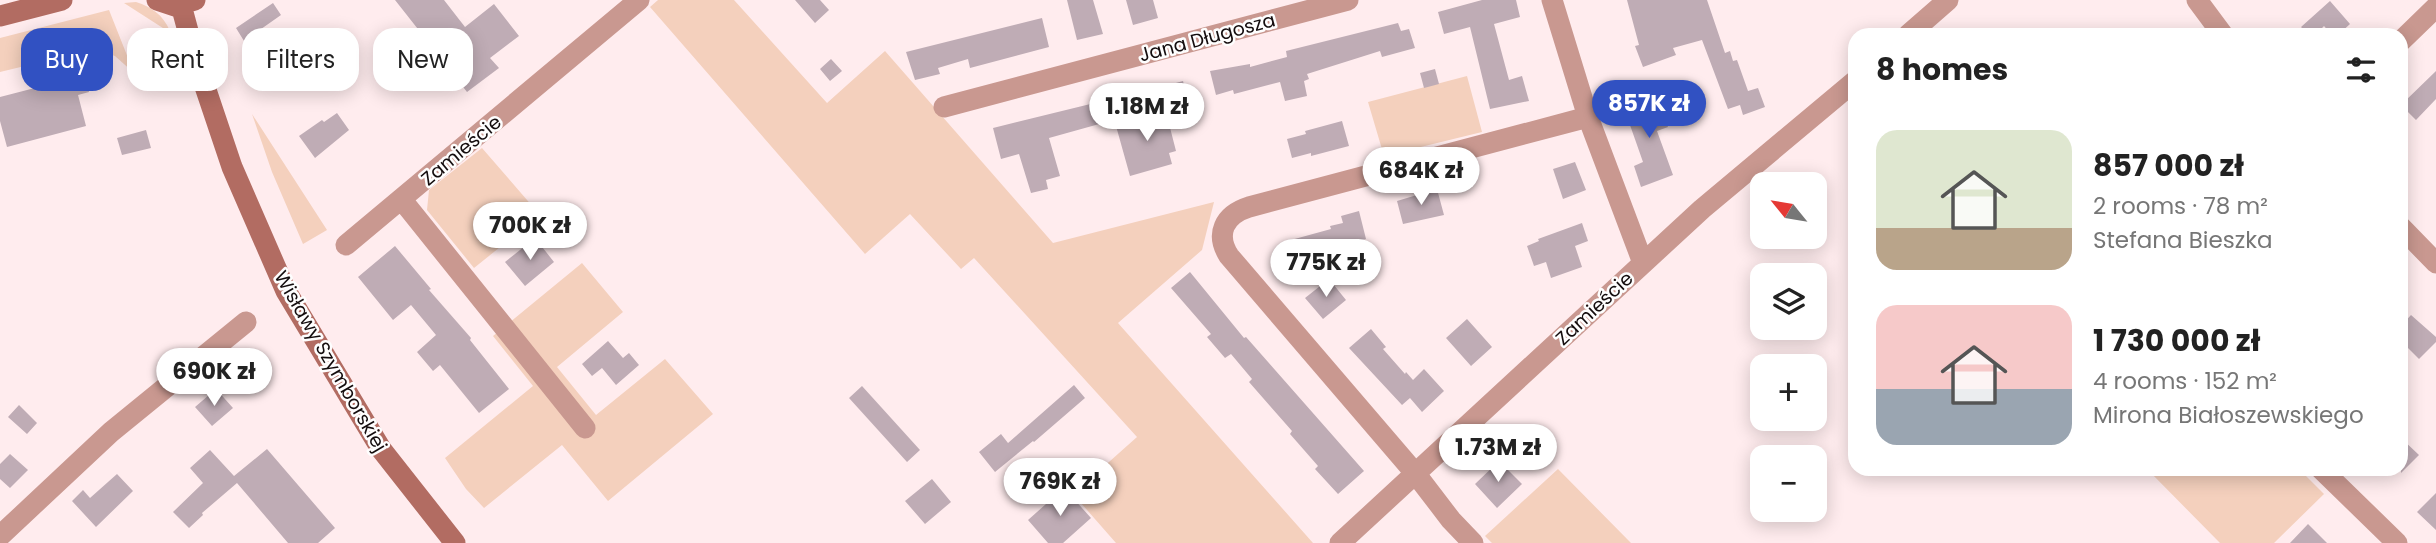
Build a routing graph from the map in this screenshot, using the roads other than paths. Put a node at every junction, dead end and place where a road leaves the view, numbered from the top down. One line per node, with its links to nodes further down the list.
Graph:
1 (62, 0): 10 (main road)
2 (157, 0): 8 (main road)
3 (639, 0): 17 (street, Zamieście)
4 (1348, 0): 15 (street, Jana Długosza)
5 (1552, 0): 16 (street)
6 (1948, 0): 11 (street)
7 (2197, 0): 12 (street)
8 (188, 3): 27 (main road, Wisławy Szymborskiej)
9 (2436, 7): 13 (street)
10 (0, 16)
11 (1916, 28)
12 (2218, 28)
13 (2408, 34)
14 (1848, 87): 20 (street, Zamieście)
15 (944, 107)
16 (1588, 117): 20 (street); 24 (street)
17 (402, 200): 19 (street, Zamieście); 23 (street)
18 (2408, 234): 21 (street)
19 (346, 245)
20 (1643, 263): 24 (street, Zamieście)
21 (2436, 263)
22 (246, 322): 26 (street)
23 (585, 428)
24 (1415, 473): 28 (street, Zamieście); 29 (street)
25 (2328, 476): 30 (street)
26 (0, 536)
27 (455, 543)
28 (1340, 543)
29 (1473, 543)
30 (2397, 543)

